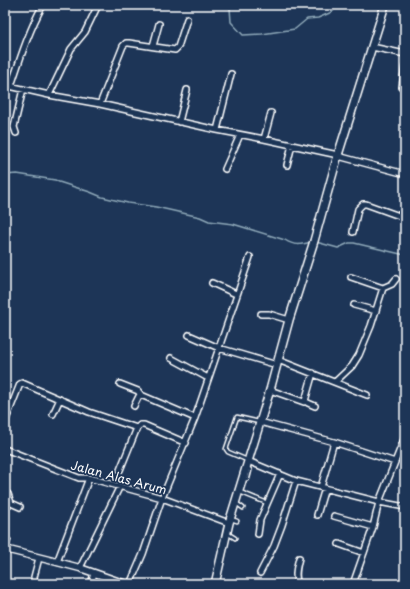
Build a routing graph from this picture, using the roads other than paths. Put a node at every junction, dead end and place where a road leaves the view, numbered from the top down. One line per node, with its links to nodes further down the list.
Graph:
1 (43, 5): 12 (street)
2 (98, 5): 16 (street)
3 (385, 5): 7 (main road)
4 (187, 19): 6 (street)
5 (160, 24): 6 (street)
6 (153, 46): 17 (street)
7 (372, 47): 8 (street); 25 (main road)
8 (405, 54)
9 (405, 66): 13 (street)
10 (232, 74): 20 (street)
11 (5, 85): 12 (street)
12 (11, 86): 14 (street)
13 (402, 87)
14 (23, 89): 16 (street); 21 (street)
15 (187, 90): 19 (street)
16 (49, 95): 17 (street)
17 (100, 104): 19 (street)
18 (271, 113): 23 (street)
19 (179, 122): 20 (street)
20 (217, 130): 22 (street)
21 (16, 133)
22 (240, 135): 23 (street); 27 (street)
23 (264, 139): 24 (street)
24 (292, 145): 25 (street); 26 (street)
25 (338, 155): 28 (street); 40 (main road)
26 (287, 165)
27 (225, 169)
28 (405, 174)
29 (405, 218): 30 (street)
30 (353, 232)
31 (250, 257): 36 (street)
32 (351, 277): 35 (street)
33 (396, 279): 35 (street)
34 (212, 284): 36 (street)
35 (383, 288): 38 (street)
36 (236, 294): 42 (street)
37 (354, 305): 38 (street)
38 (376, 311): 47 (street)
39 (262, 314): 40 (street)
40 (289, 320): 44 (main road)
41 (189, 335): 42 (street)
42 (219, 348): 44 (street); 46 (street)
43 (171, 358): 46 (street)
44 (277, 362): 45 (street); 49 (main road)
45 (313, 373): 47 (street); 53 (street)
46 (208, 378): 57 (street)
47 (335, 382): 51 (street)
48 (120, 384): 50 (street)
49 (270, 390): 53 (street); 59 (main road)
50 (140, 394): 54 (street); 57 (street)
51 (367, 395)
52 (60, 399): 56 (street); 58 (street); 60 (street)
53 (305, 401): 55 (street)
54 (134, 406)
55 (315, 406)
56 (53, 414)
57 (195, 418): 63 (street)
58 (5, 422)
59 (260, 422): 62 (street); 66 (main road); 66 (lane)
60 (137, 428): 63 (street); 67 (street)
61 (405, 437): 65 (street)
62 (334, 442): 65 (street); 72 (street)
63 (186, 443): 75 (street)
64 (5, 449): 69 (street, Jalan Alas Arum)
65 (395, 462): 76 (street)
66 (247, 464): 68 (street); 73 (main road)
67 (120, 470)
68 (280, 474): 70 (street); 78 (street)
69 (89, 478): 71 (street, Jalan Alas Arum); 94 (street)
70 (296, 480): 72 (street); 98 (street)
71 (120, 486): 75 (street, Jalan Alas Arum); 96 (street)
72 (323, 488): 76 (street); 82 (street)
73 (239, 491): 77 (main road); 78 (lane)
74 (5, 492): 79 (street)
75 (162, 498): 84 (street, Jalan Alas Arum); 99 (street)
76 (379, 502): 81 (street); 85 (street)
77 (235, 503): 80 (lane); 84 (main road)
78 (267, 503): 87 (street)
79 (20, 507)
80 (243, 508)
81 (405, 508)
82 (317, 515)
83 (334, 516): 85 (street)
84 (232, 521): 86 (main road)
85 (373, 527): 92 (street)
86 (227, 532): 88 (lane); 102 (main road)
87 (258, 534)
88 (235, 538)
89 (9, 540): 91 (lane)
90 (339, 544): 92 (street)
91 (5, 550): 95 (street)
92 (364, 553): 104 (street)
93 (299, 558): 103 (street)
94 (57, 562): 95 (street); 96 (street)
95 (38, 563): 100 (street)
96 (80, 568): 97 (street)
97 (94, 573): 99 (street); 101 (street)
98 (260, 573)
99 (130, 582)
100 (35, 584)
101 (91, 584)
102 (215, 584)
103 (298, 584)
104 (353, 584)

